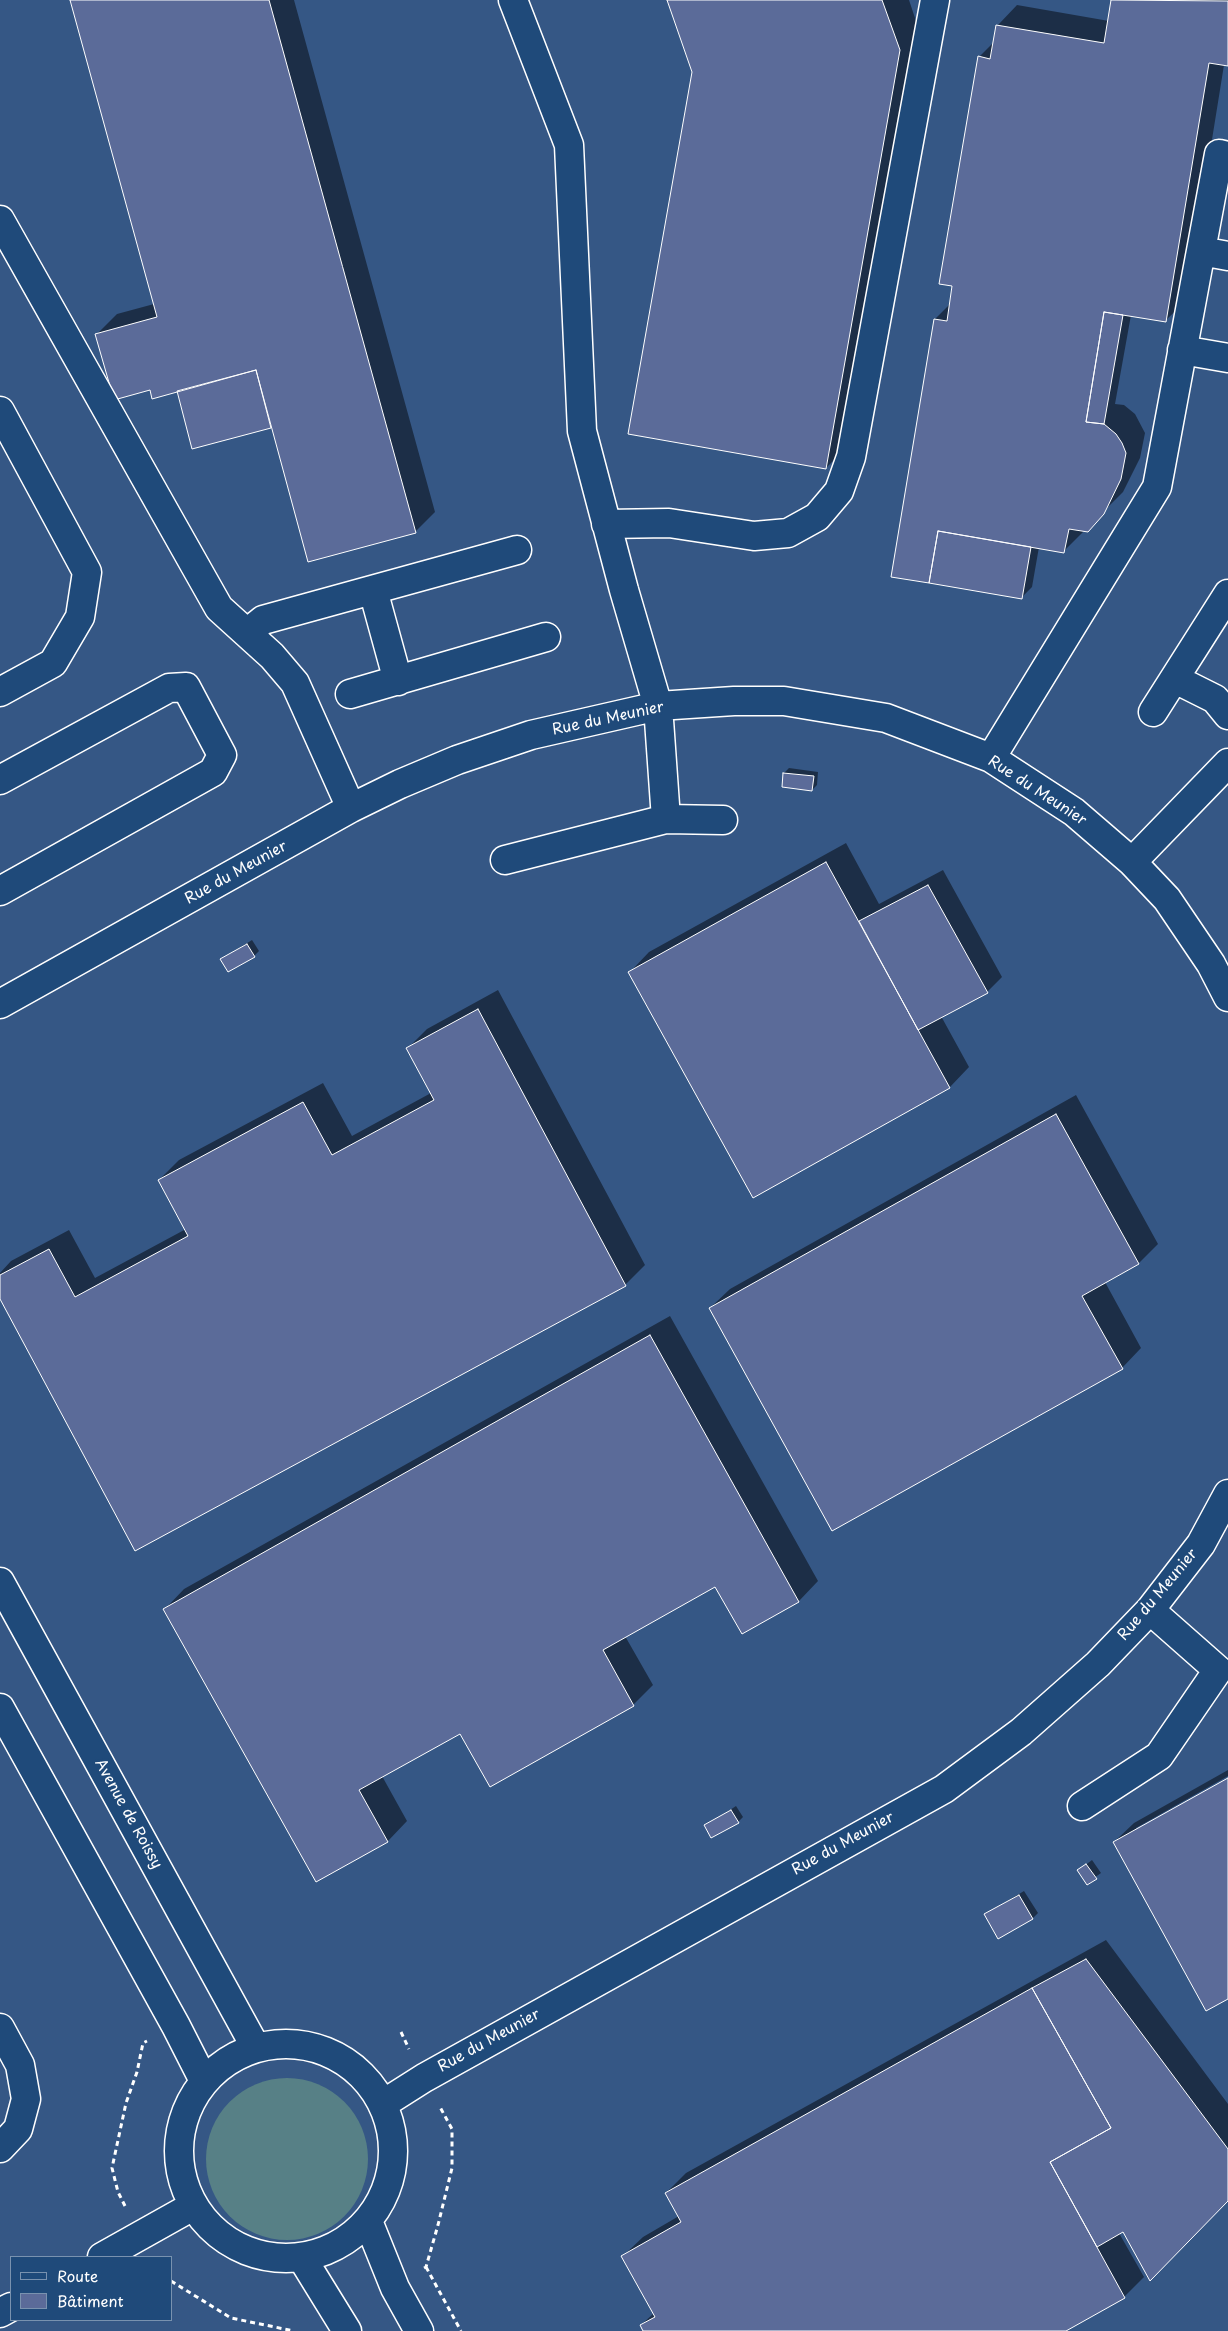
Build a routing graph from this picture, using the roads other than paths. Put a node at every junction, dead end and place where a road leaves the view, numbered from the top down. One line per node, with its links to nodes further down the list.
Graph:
1 (513, 0): 10 (street)
2 (935, 0): 10 (street)
3 (1228, 156): 5 (street)
4 (0, 220): 14 (street)
5 (1201, 251): 6 (street); 7 (street)
6 (1228, 256)
7 (1182, 350): 8 (street); 23 (street)
8 (1228, 358)
9 (0, 411): 18 (street)
10 (606, 524): 20 (street)
11 (517, 550): 12 (street)
12 (373, 590): 14 (street); 17 (street)
13 (1228, 594): 16 (street)
14 (247, 633): 26 (street)
15 (546, 637): 17 (street)
16 (1174, 678): 21 (street); 22 (street)
17 (398, 680): 19 (street)
18 (0, 692)
19 (350, 694)
20 (658, 706): 23 (street, Rue du Meunier); 26 (street, Rue du Meunier); 27 (street)
21 (1153, 712)
22 (1228, 714)
23 (991, 758): 30 (street, Rue du Meunier)
24 (1228, 763): 30 (street)
25 (0, 780): 31 (street)
26 (352, 808): 33 (street, Rue du Meunier)
27 (666, 819): 28 (street); 29 (street)
28 (723, 820)
29 (505, 860)
30 (1132, 862): 32 (street, Rue du Meunier)
31 (0, 891)
32 (1228, 997)
33 (0, 1004)
34 (1228, 1494): 36 (street, Rue du Meunier)
35 (0, 1582): 41 (street, Avenue de Roissy)
36 (1150, 1610): 37 (street); 43 (street, Rue du Meunier)
37 (1223, 1668): 39 (street)
38 (0, 1708): 42 (street)
39 (1082, 1806)
40 (0, 2028): 44 (street)
41 (256, 2048): 42 (street); 43 (street)
42 (204, 2081): 45 (street)
43 (383, 2104): 46 (street)
44 (0, 2148)
45 (193, 2206): 47 (street); 48 (street)
46 (368, 2221): 48 (street); 50 (street)
47 (104, 2256)
48 (302, 2258): 49 (street)
49 (347, 2331)
50 (419, 2331)

